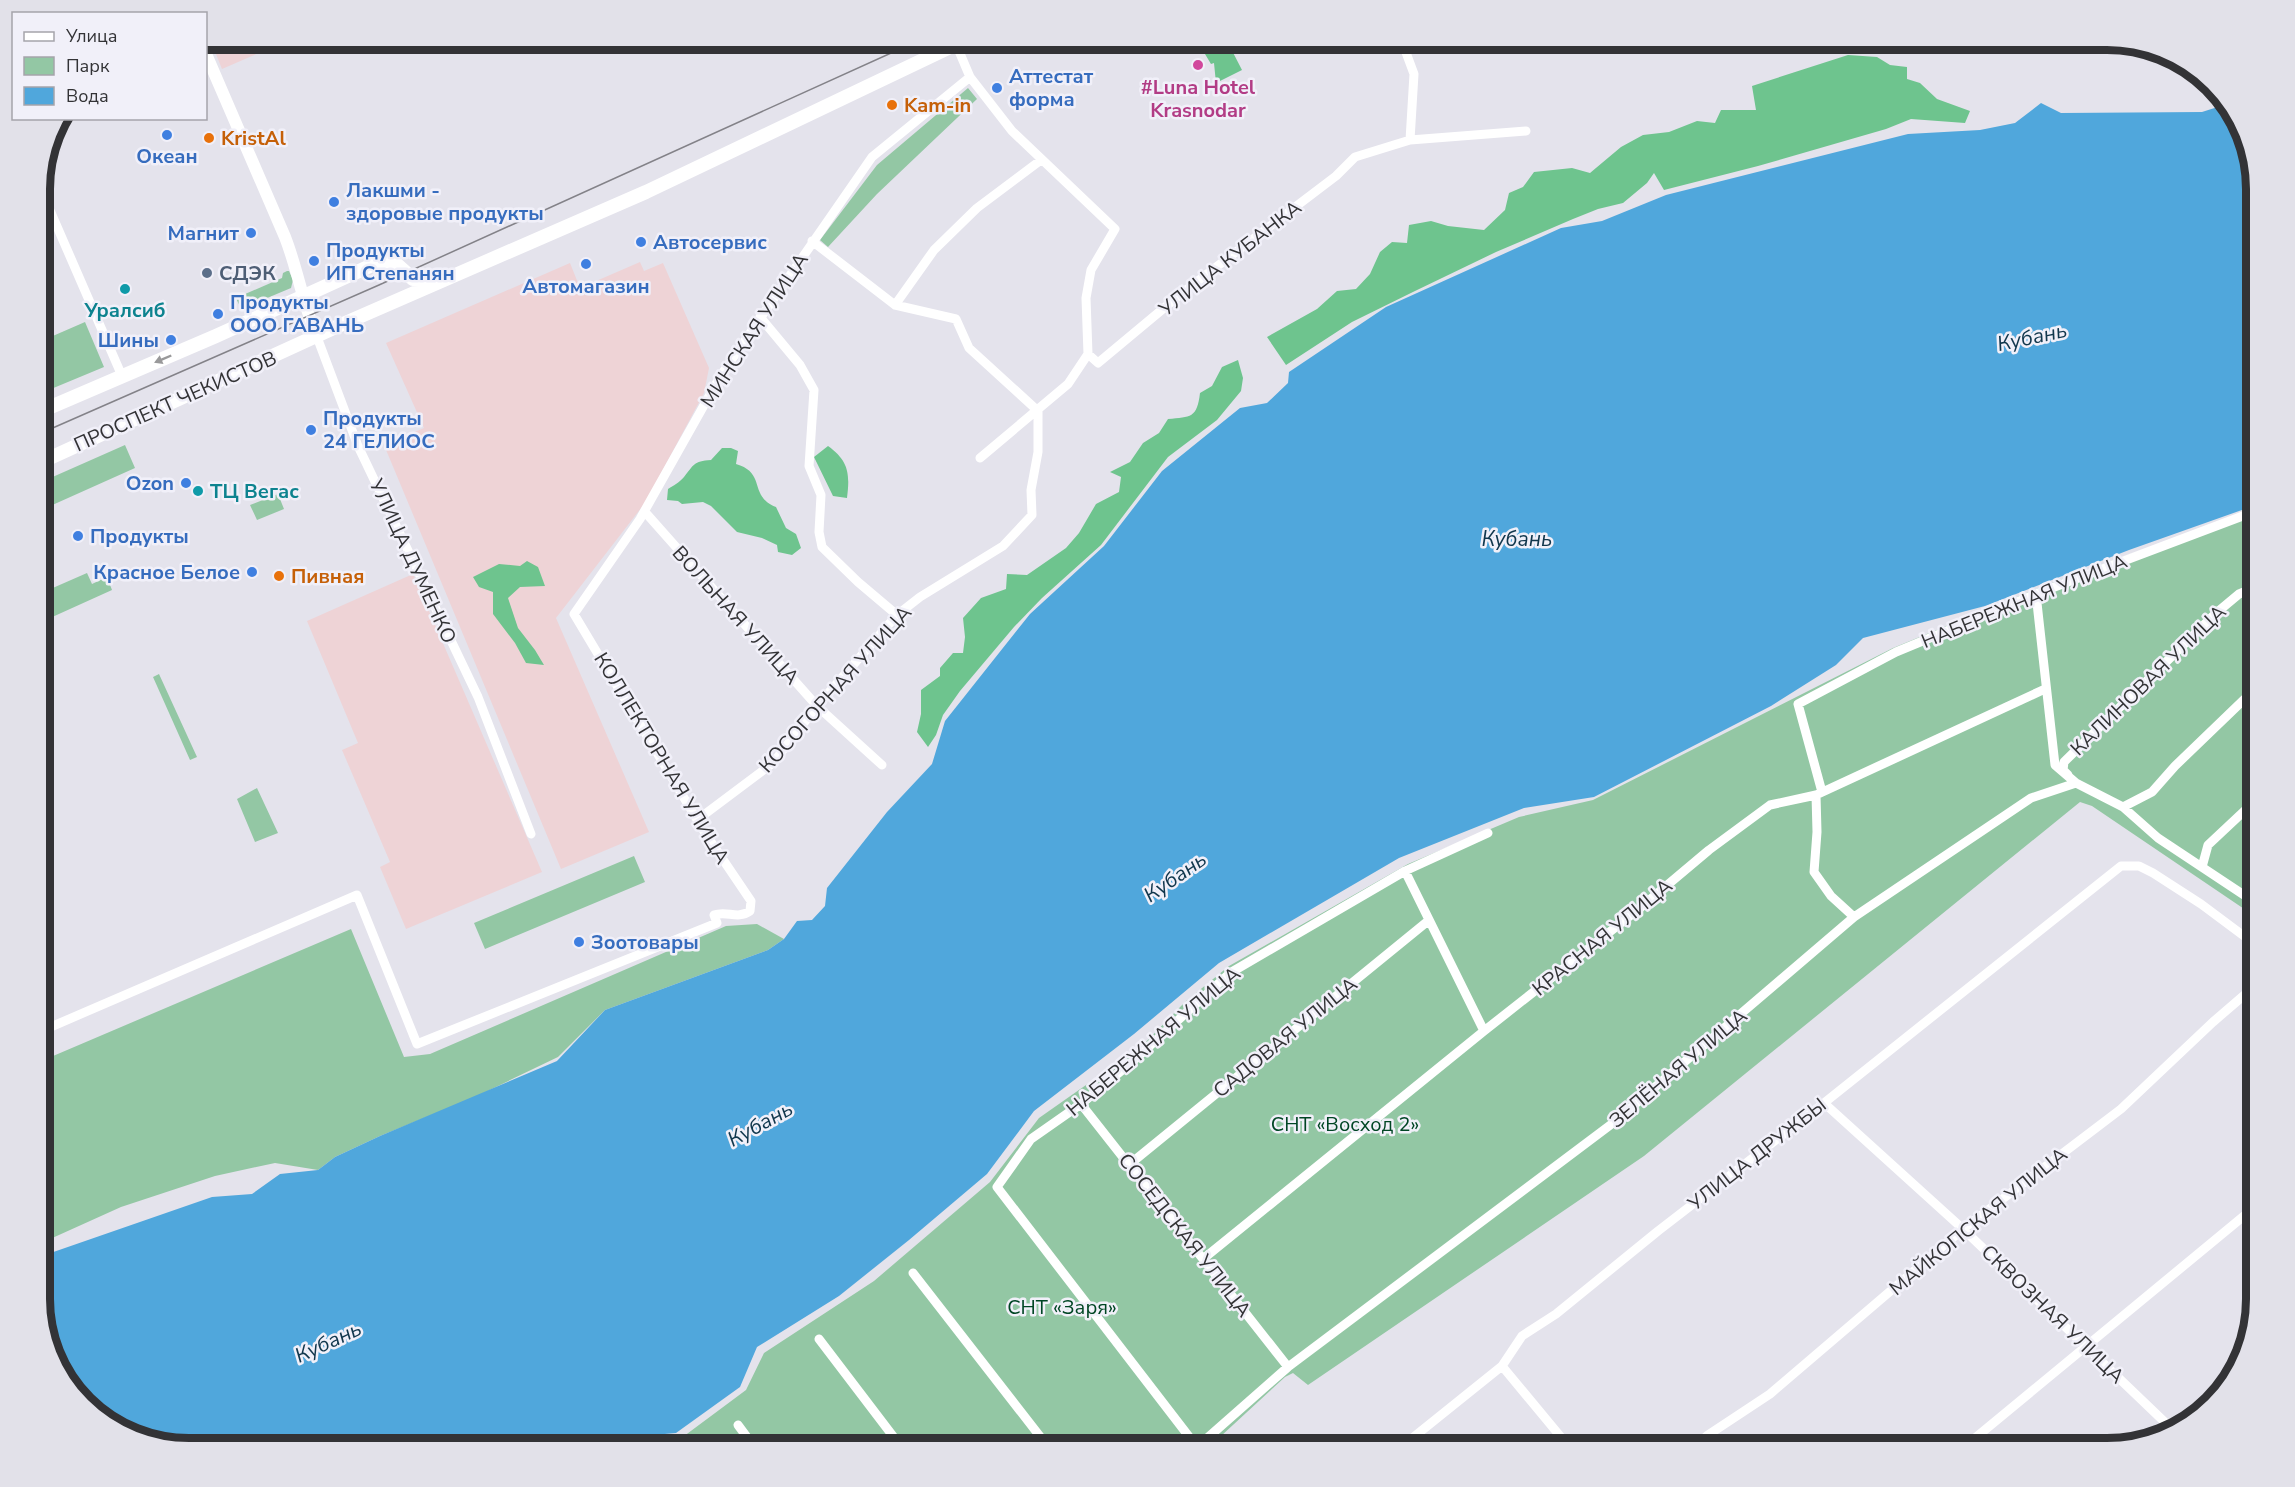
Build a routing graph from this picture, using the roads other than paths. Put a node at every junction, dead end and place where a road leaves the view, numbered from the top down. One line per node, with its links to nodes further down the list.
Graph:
1 (940, 50): 12 (main road)
2 (962, 50): 5 (street)
3 (1405, 50): 7 (street)
4 (207, 56): 13 (street, УЛИЦА ДУМЕНКО)
5 (970, 77): 8 (street); 10 (street, МИНСКАЯ УЛИЦА)
6 (1526, 131): 7 (street, УЛИЦА КУБАНКА)
7 (1410, 140): 18 (street, УЛИЦА КУБАНКА)
8 (1041, 160): 14 (street); 18 (street)
9 (50, 210): 19 (street)
10 (812, 241): 14 (street); 16 (street, МИНСКАЯ УЛИЦА)
11 (406, 273): 12 (main road); 13 (main road); 15 (main road, ПРОСПЕКТ ЧЕКИСТОВ)
12 (456, 275): 15 (main road, ПРОСПЕКТ ЧЕКИСТОВ)
13 (304, 296): 17 (street, УЛИЦА ДУМЕНКО); 19 (main road, one-way to 19)
14 (895, 305): 21 (street)
15 (377, 309): 17 (main road, ПРОСПЕКТ ЧЕКИСТОВ)
16 (760, 317): 24 (street, МИНСКАЯ УЛИЦА); 29 (street)
17 (317, 337): 22 (main road, ПРОСПЕКТ ЧЕКИСТОВ); 40 (street, УЛИЦА ДУМЕНКО)
18 (1088, 354): 21 (street)
19 (122, 376): 20 (main road)
20 (50, 407)
21 (1038, 411): 23 (street); 29 (street, КОСОГОРНАЯ УЛИЦА)
22 (50, 458)
23 (980, 458)
24 (645, 512): 28 (street, МИНСКАЯ УЛИЦА); 32 (street, ВОЛЬНАЯ УЛИЦА)
25 (2246, 515): 27 (street, НАБЕРЕЖНАЯ УЛИЦА)
26 (2246, 591): 34 (street, КАЛИНОВАЯ УЛИЦА)
27 (2036, 594): 30 (street); 35 (street, НАБЕРЕЖНАЯ УЛИЦА)
28 (574, 615): 38 (street, КОЛЛЕКТОРНАЯ УЛИЦА)
29 (897, 615): 32 (street, КОСОГОРНАЯ УЛИЦА)
30 (2045, 690): 34 (street); 35 (street, КРАСНАЯ УЛИЦА)
31 (2246, 698): 36 (street)
32 (817, 706): 33 (street, ВОЛЬНАЯ УЛИЦА); 38 (street, КОСОГОРНАЯ УЛИЦА)
33 (882, 765)
34 (2076, 783): 36 (street); 44 (street, ЗЕЛЁНАЯ УЛИЦА)
35 (1819, 794): 44 (street); 49 (street, КРАСНАЯ УЛИЦА)
36 (2123, 807): 41 (street)
37 (2246, 809): 41 (street)
38 (697, 820): 48 (street, КОЛЛЕКТОРНАЯ УЛИЦА)
39 (1488, 833): 42 (street, НАБЕРЕЖНАЯ УЛИЦА)
40 (531, 834)
41 (2202, 867): 43 (street)
42 (1405, 871): 45 (street); 51 (street, НАБЕРЕЖНАЯ УЛИЦА)
43 (2246, 896)
44 (1854, 917): 60 (street, ЗЕЛЁНАЯ УЛИЦА)
45 (1428, 921): 49 (street); 52 (street, САДОВАЯ УЛИЦА)
46 (2246, 938): 50 (street, УЛИЦА ДРУЖБЫ)
47 (2246, 994): 54 (street, МАЙКОПСКАЯ УЛИЦА)
48 (50, 1027)
49 (1484, 1031): 55 (street, КРАСНАЯ УЛИЦА)
50 (1824, 1103): 54 (street, СКВОЗНАЯ УЛИЦА); 59 (street, УЛИЦА ДРУЖБЫ)
51 (1081, 1104): 52 (street, СОСЕДСКАЯ УЛИЦА); 66 (street, НАБЕРЕЖНАЯ УЛИЦА)
52 (1130, 1164): 55 (street, СОСЕДСКАЯ УЛИЦА)
53 (2246, 1214): 58 (street)
54 (1963, 1229): 58 (street, СКВОЗНАЯ УЛИЦА); 70 (street, МАЙКОПСКАЯ УЛИЦА)
55 (1203, 1259): 60 (street, СОСЕДСКАЯ УЛИЦА)
56 (913, 1273): 65 (street)
57 (819, 1339): 64 (street)
58 (2086, 1346): 61 (street, СКВОЗНАЯ УЛИЦА); 71 (street)
59 (1502, 1366): 68 (street, УЛИЦА ДРУЖБЫ); 69 (street)
60 (1288, 1367): 67 (street, ЗЕЛЁНАЯ УЛИЦА)
61 (2167, 1424)
62 (738, 1425): 63 (street)
63 (748, 1438)
64 (894, 1438)
65 (1041, 1438)
66 (1189, 1438)
67 (1208, 1438)
68 (1412, 1438)
69 (1562, 1438)
70 (1705, 1438)
71 (1975, 1438)

